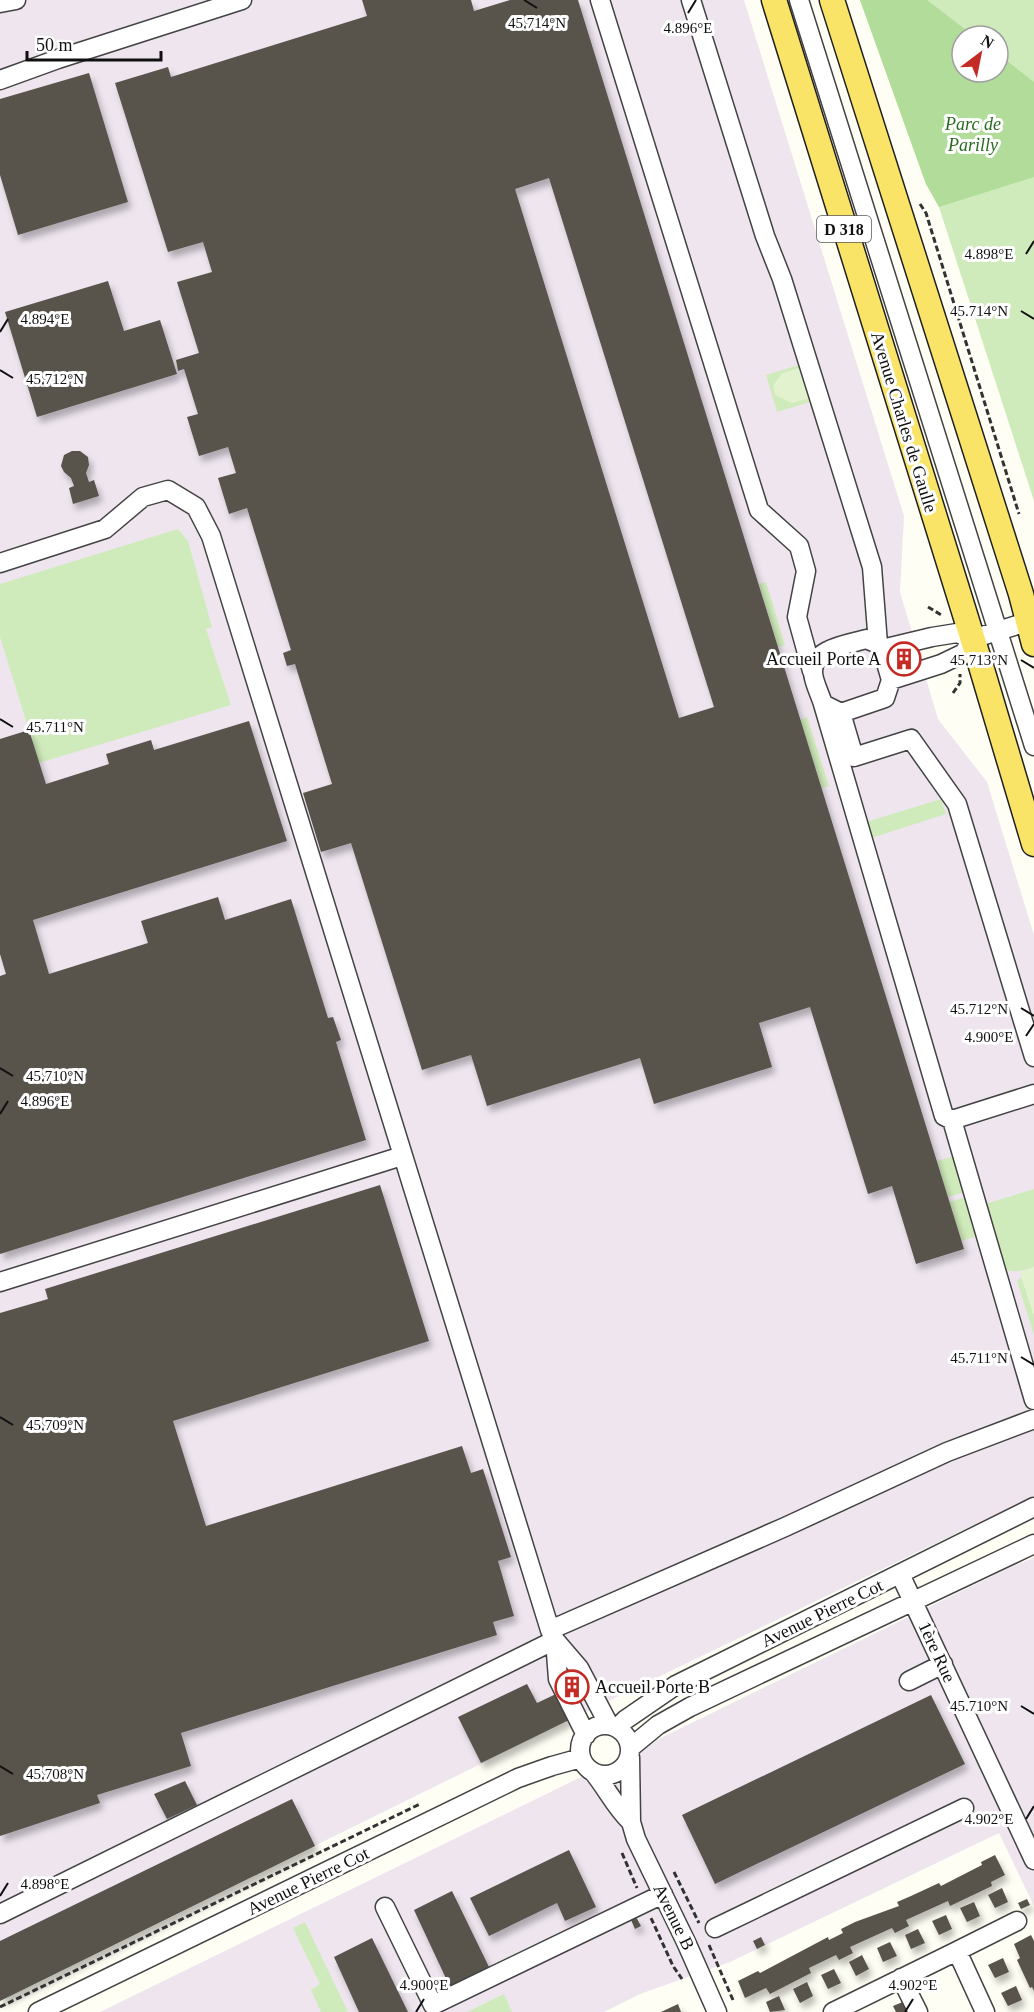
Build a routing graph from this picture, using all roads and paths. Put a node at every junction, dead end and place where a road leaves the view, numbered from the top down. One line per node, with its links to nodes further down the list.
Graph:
1 (16, 0): 8 (street)
2 (242, 0): 9 (street)
3 (600, 0): 15 (street)
4 (691, 0): 14 (street)
5 (774, 0): 13 (main road, Avenue Charles de Gaulle / D 318)
6 (799, 0): 12 (street)
7 (832, 0): 11 (main road)
8 (0, 3)
9 (0, 80)
10 (0, 563): 26 (street)
11 (1032, 625): 12 (street)
12 (999, 631): 13 (street); 21 (street)
13 (972, 639): 14 (street); 17 (street); 22 (main road, Avenue Charles de Gaulle / D 318)
14 (880, 646): 15 (street); 17 (street)
15 (812, 671): 19 (street)
16 (960, 672): 18 (path)
17 (891, 680): 20 (street)
18 (953, 693)
19 (823, 704): 20 (street); 25 (street)
20 (841, 713): 23 (street)
21 (1034, 746)
22 (1034, 844)
23 (1034, 1057)
24 (1034, 1094): 25 (street)
25 (952, 1120): 28 (street)
26 (402, 1156): 27 (street); 34 (street)
27 (0, 1282)
28 (1034, 1400)
29 (1034, 1419): 34 (street)
30 (1034, 1507): 32 (street, Avenue Pierre Cot)
31 (1034, 1544): 33 (street, Avenue Pierre Cot)
32 (900, 1574): 33 (street, 1ère Rue); 37 (street, Avenue Pierre Cot)
33 (913, 1601): 35 (street, 1ère Rue); 39 (street, Avenue Pierre Cot)
34 (552, 1635): 37 (street); 38 (street); 47 (street)
35 (943, 1664): 36 (street); 44 (street, 1ère Rue)
36 (909, 1681)
37 (613, 1727): 38 (street); 39 (street)
38 (586, 1735): 40 (street)
39 (630, 1753): 41 (street); 43 (street, Avenue B)
40 (582, 1758): 41 (street); 52 (street, Avenue Pierre Cot)
41 (594, 1773): 43 (street, Avenue B)
42 (964, 1808): 49 (street)
43 (631, 1822): 45 (street, Avenue B)
44 (1034, 1860)
45 (663, 1894): 46 (street); 53 (street, Avenue B)
46 (385, 1906)
47 (0, 1914)
48 (1017, 1921): 50 (street)
49 (715, 1928)
50 (957, 1951): 51 (street); 56 (street)
51 (901, 1978): 54 (street); 55 (street)
52 (38, 2012)
53 (717, 2012)
54 (833, 2012)
55 (918, 2012)
56 (986, 2012)

